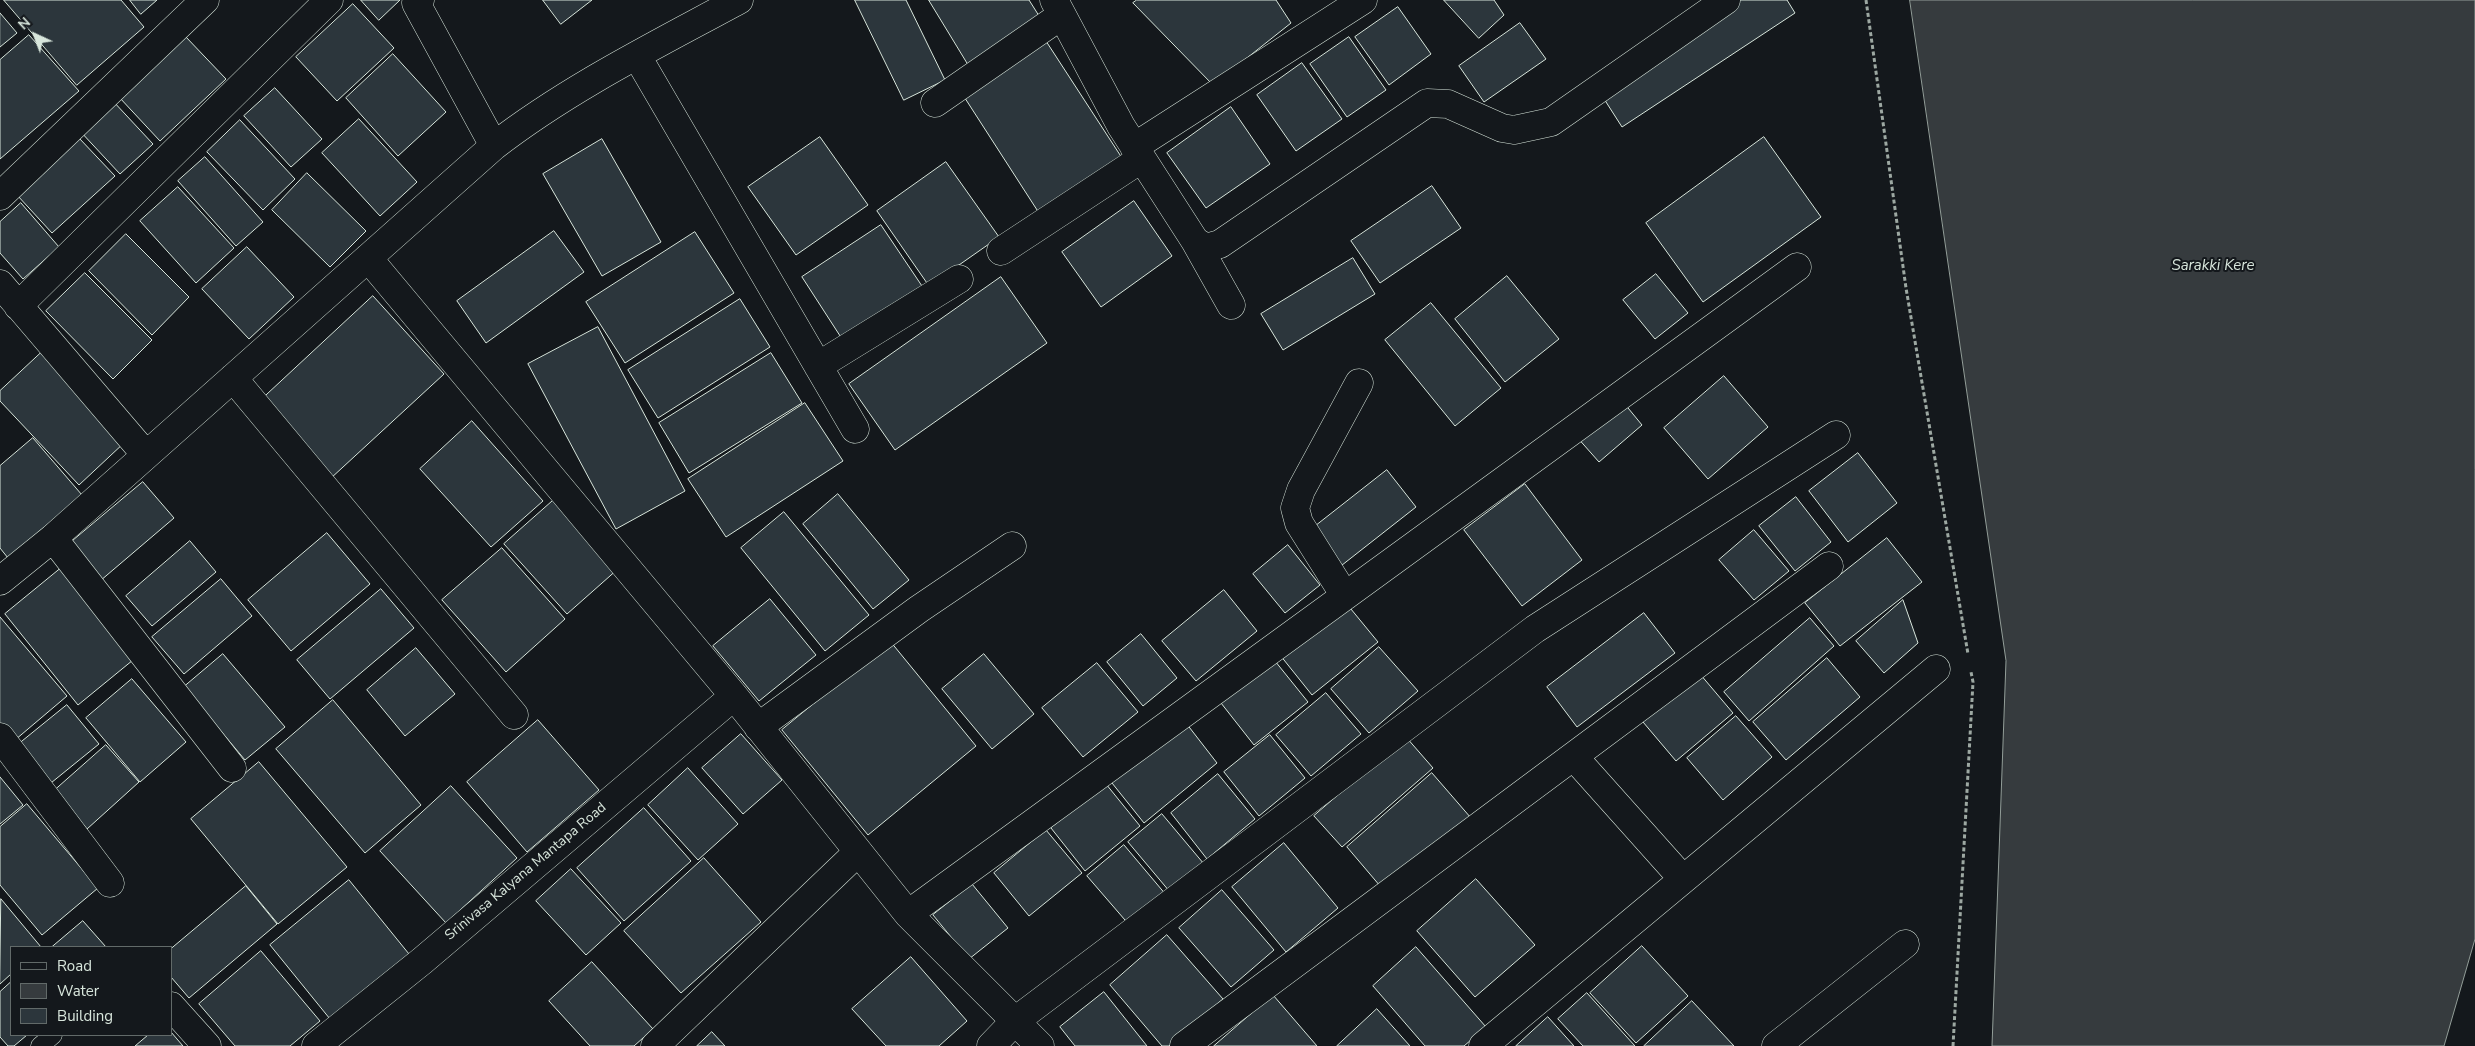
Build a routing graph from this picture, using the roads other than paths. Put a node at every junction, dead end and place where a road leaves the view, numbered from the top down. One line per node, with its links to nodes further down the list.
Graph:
1 (205, 0): 12 (street)
2 (330, 0): 20 (street)
3 (420, 0): 10 (street)
4 (739, 0): 8 (street)
5 (1363, 0): 11 (street)
6 (1726, 0): 13 (street)
7 (1061, 5): 9 (street); 11 (street)
8 (637, 56): 10 (street); 21 (street)
9 (935, 103)
10 (494, 146): 15 (street)
11 (1137, 153): 13 (street); 14 (street)
12 (0, 196)
13 (1195, 241): 19 (street)
14 (1001, 251)
15 (368, 258): 22 (street); 33 (street)
16 (1797, 267): 31 (street)
17 (959, 279): 21 (street)
18 (0, 284): 20 (street)
19 (1231, 305)
20 (18, 306): 26 (street)
21 (818, 366): 24 (street)
22 (233, 378): 26 (street); 34 (street)
23 (1359, 383): 31 (street)
24 (855, 430)
25 (1836, 435): 45 (street)
26 (146, 455): 27 (street)
27 (53, 538): 30 (street); 38 (street)
28 (1012, 546): 35 (street)
29 (1829, 566): 37 (street)
30 (0, 581)
31 (1345, 596): 42 (street)
32 (1936, 669): 40 (street)
33 (734, 696): 35 (street); 49 (street, Srinivasa Kalyana Mantapa Road)
34 (514, 714)
35 (758, 727): 39 (street)
36 (0, 737): 41 (street)
37 (1574, 757): 40 (street); 53 (street)
38 (232, 768)
39 (858, 852): 42 (street); 50 (street)
40 (1683, 879): 54 (street)
41 (110, 883)
42 (908, 914): 45 (street)
43 (1905, 944): 55 (street)
44 (172, 1007): 48 (street)
45 (1014, 1021): 51 (street); 52 (street)
46 (52, 1036): 47 (lane)
47 (40, 1046)
48 (206, 1046)
49 (316, 1046)
50 (655, 1046)
51 (991, 1046)
52 (1040, 1046)
53 (1184, 1046)
54 (1483, 1046)
55 (1776, 1046)

